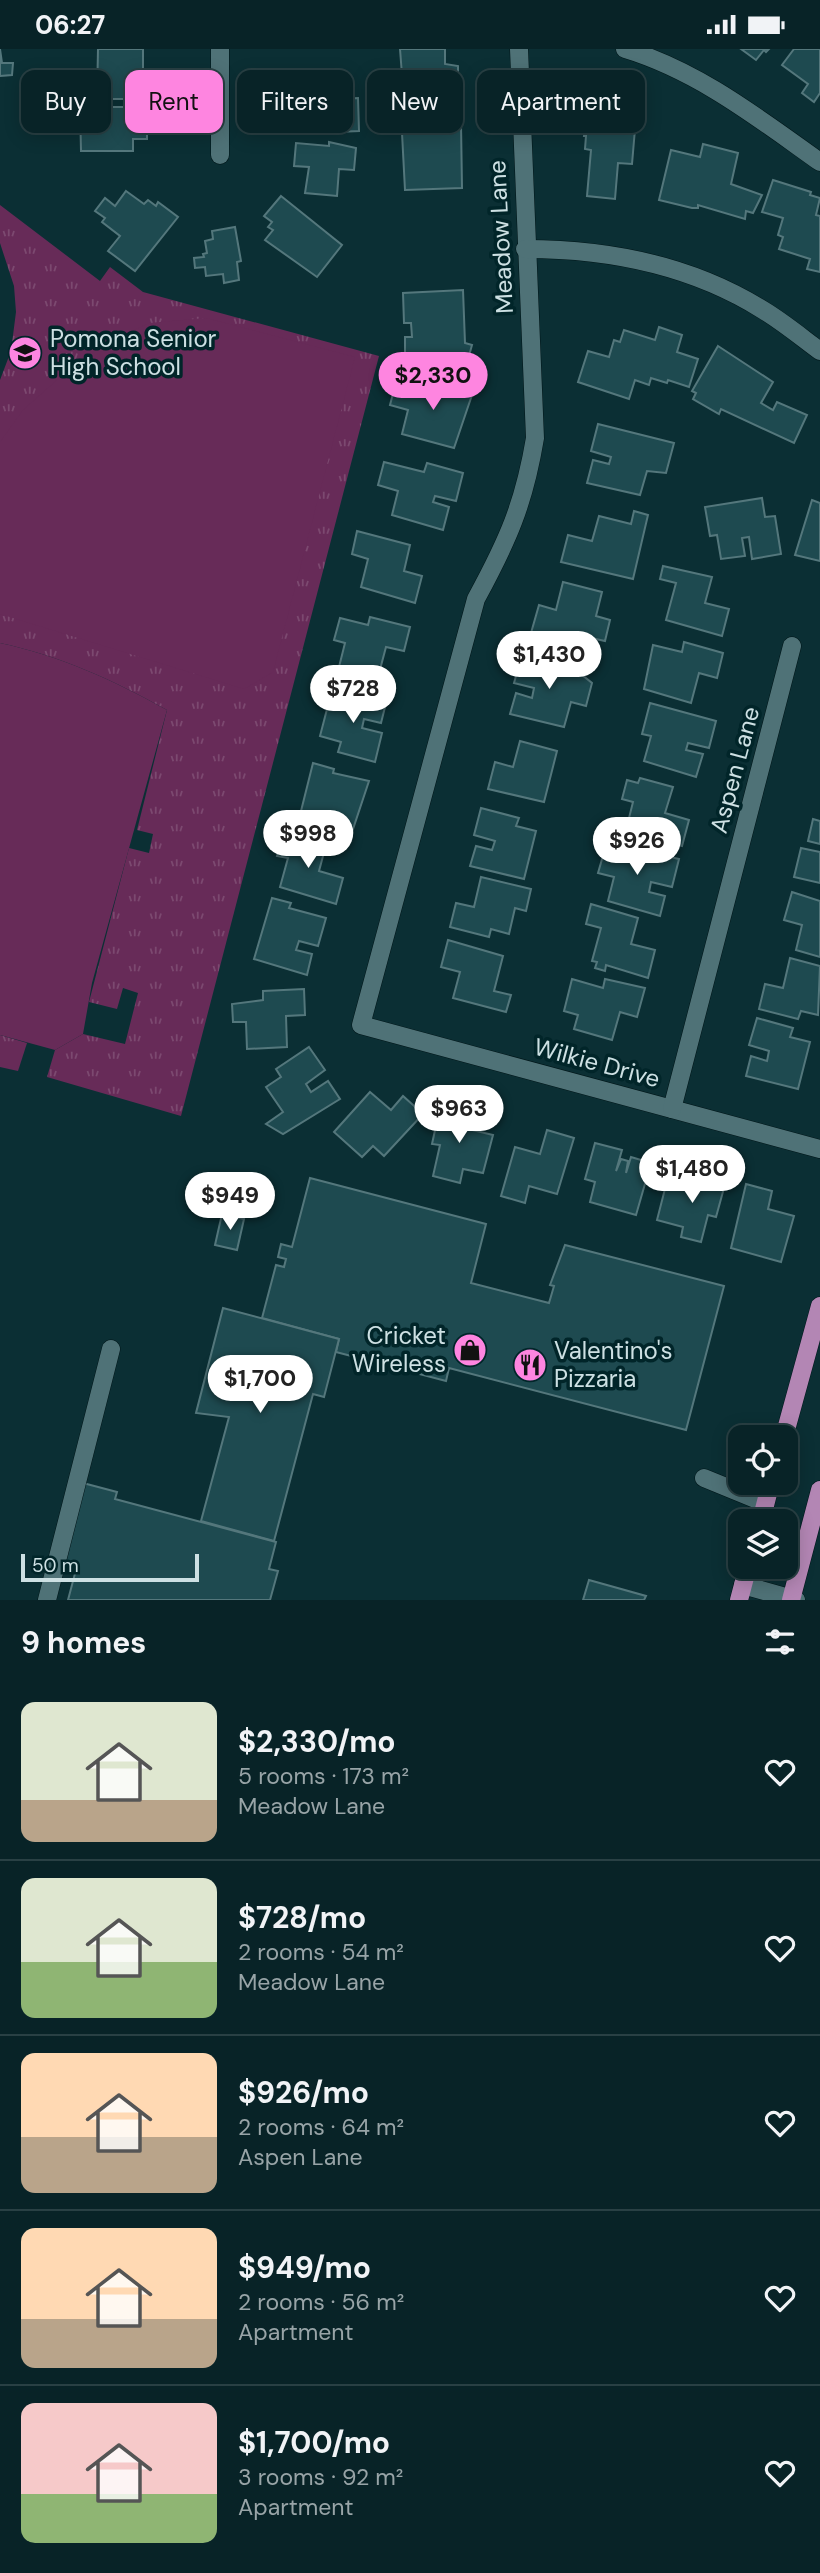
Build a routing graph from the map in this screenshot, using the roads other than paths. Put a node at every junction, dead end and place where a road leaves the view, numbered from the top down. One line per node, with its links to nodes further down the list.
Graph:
1 (220, 49): 4 (street)
2 (519, 49): 6 (street, Meadow Lane)
3 (625, 49): 5 (street)
4 (220, 155)
5 (820, 162)
6 (525, 249): 7 (street); 9 (street, Meadow Lane)
7 (820, 351)
8 (792, 646): 10 (street, Aspen Lane)
9 (361, 1025): 10 (street, Wilkie Drive)
10 (672, 1109): 11 (street, Wilkie Drive)
11 (820, 1149)
12 (820, 1305): 14 (main road)
13 (111, 1349): 19 (street)
14 (787, 1425)
15 (704, 1478): 17 (street)
16 (820, 1490): 20 (main road)
17 (758, 1509)
18 (741, 1593): 20 (street)
19 (47, 1600)
20 (793, 1600)

